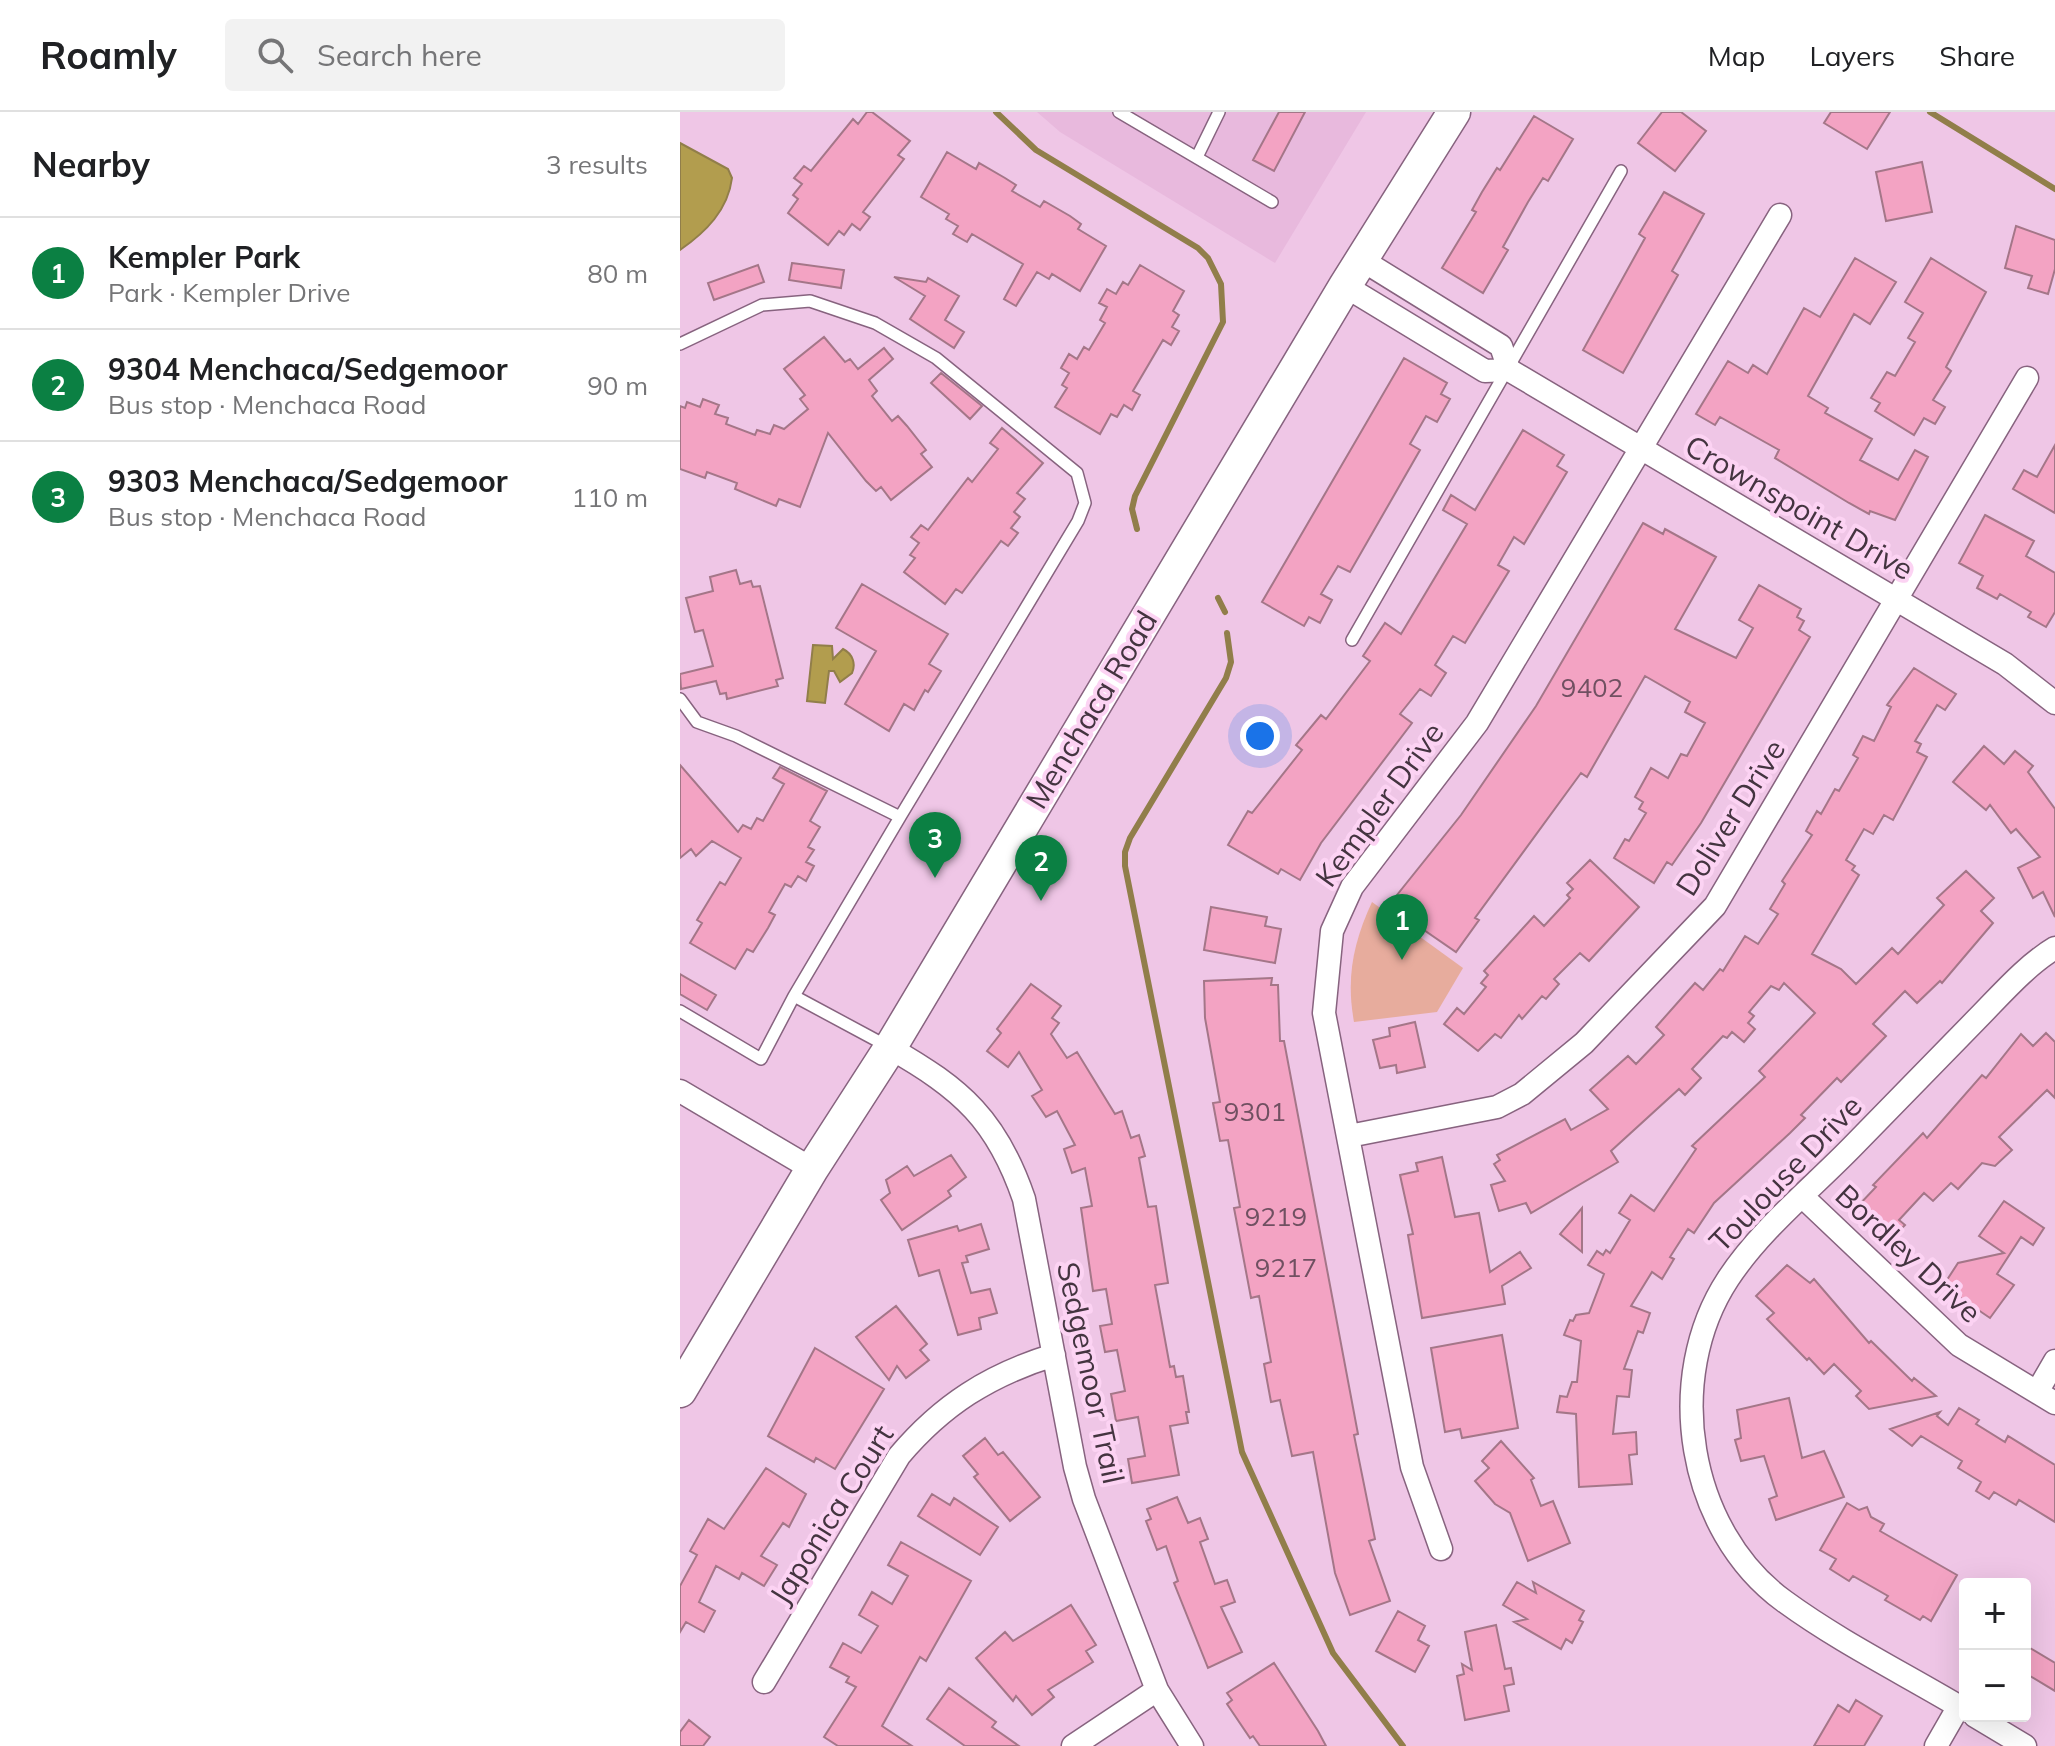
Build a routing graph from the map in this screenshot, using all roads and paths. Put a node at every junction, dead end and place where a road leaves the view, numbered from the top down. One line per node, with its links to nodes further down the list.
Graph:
1 (1119, 112): 4 (lane)
2 (1219, 112): 4 (lane)
3 (1454, 112): 8 (main road, Menchaca Road)
4 (1197, 157): 6 (lane)
5 (1621, 171): 10 (lane)
6 (1272, 202)
7 (1780, 215): 12 (street, Kempler Drive)
8 (1354, 273): 10 (street, Crownspoint Drive); 10 (street, Crownspoint Drive); 21 (main road, Menchaca Road)
9 (680, 344): 17 (lane)
10 (1509, 370): 12 (street, Crownspoint Drive); 14 (lane)
11 (2027, 378): 13 (street, Doliver Drive)
12 (1639, 449): 13 (street, Crownspoint Drive); 23 (street, Kempler Drive)
13 (1898, 601): 16 (street, Crownspoint Drive); 23 (street, Doliver Drive)
14 (1352, 640)
15 (680, 699): 17 (lane)
16 (2055, 703)
17 (900, 817): 19 (lane)
18 (2055, 948): 25 (street, Toulouse Drive)
19 (794, 996): 20 (lane); 21 (lane)
20 (680, 1011)
21 (890, 1048): 24 (main road, Menchaca Road); 26 (street, Sedgemoor Trail)
22 (680, 1091): 24 (street)
23 (1349, 1136): 30 (street, Kempler Drive)
24 (812, 1169): 28 (main road, Menchaca Road)
25 (1803, 1197): 29 (street, Bordley Drive); 33 (street, Toulouse Drive)
26 (1054, 1355): 31 (street, Japonica Court); 32 (street, Sedgemoor Trail)
27 (2055, 1361): 29 (street)
28 (680, 1391)
29 (2046, 1398)
30 (1441, 1549)
31 (764, 1682)
32 (1157, 1690): 36 (street); 37 (street, Sedgemoor Trail)
33 (1959, 1706)
34 (1959, 1720): 38 (street)
35 (1985, 1722): 39 (street, Toulouse Drive)
36 (1073, 1746)
37 (1192, 1746)
38 (1936, 1746)
39 (2025, 1746)

